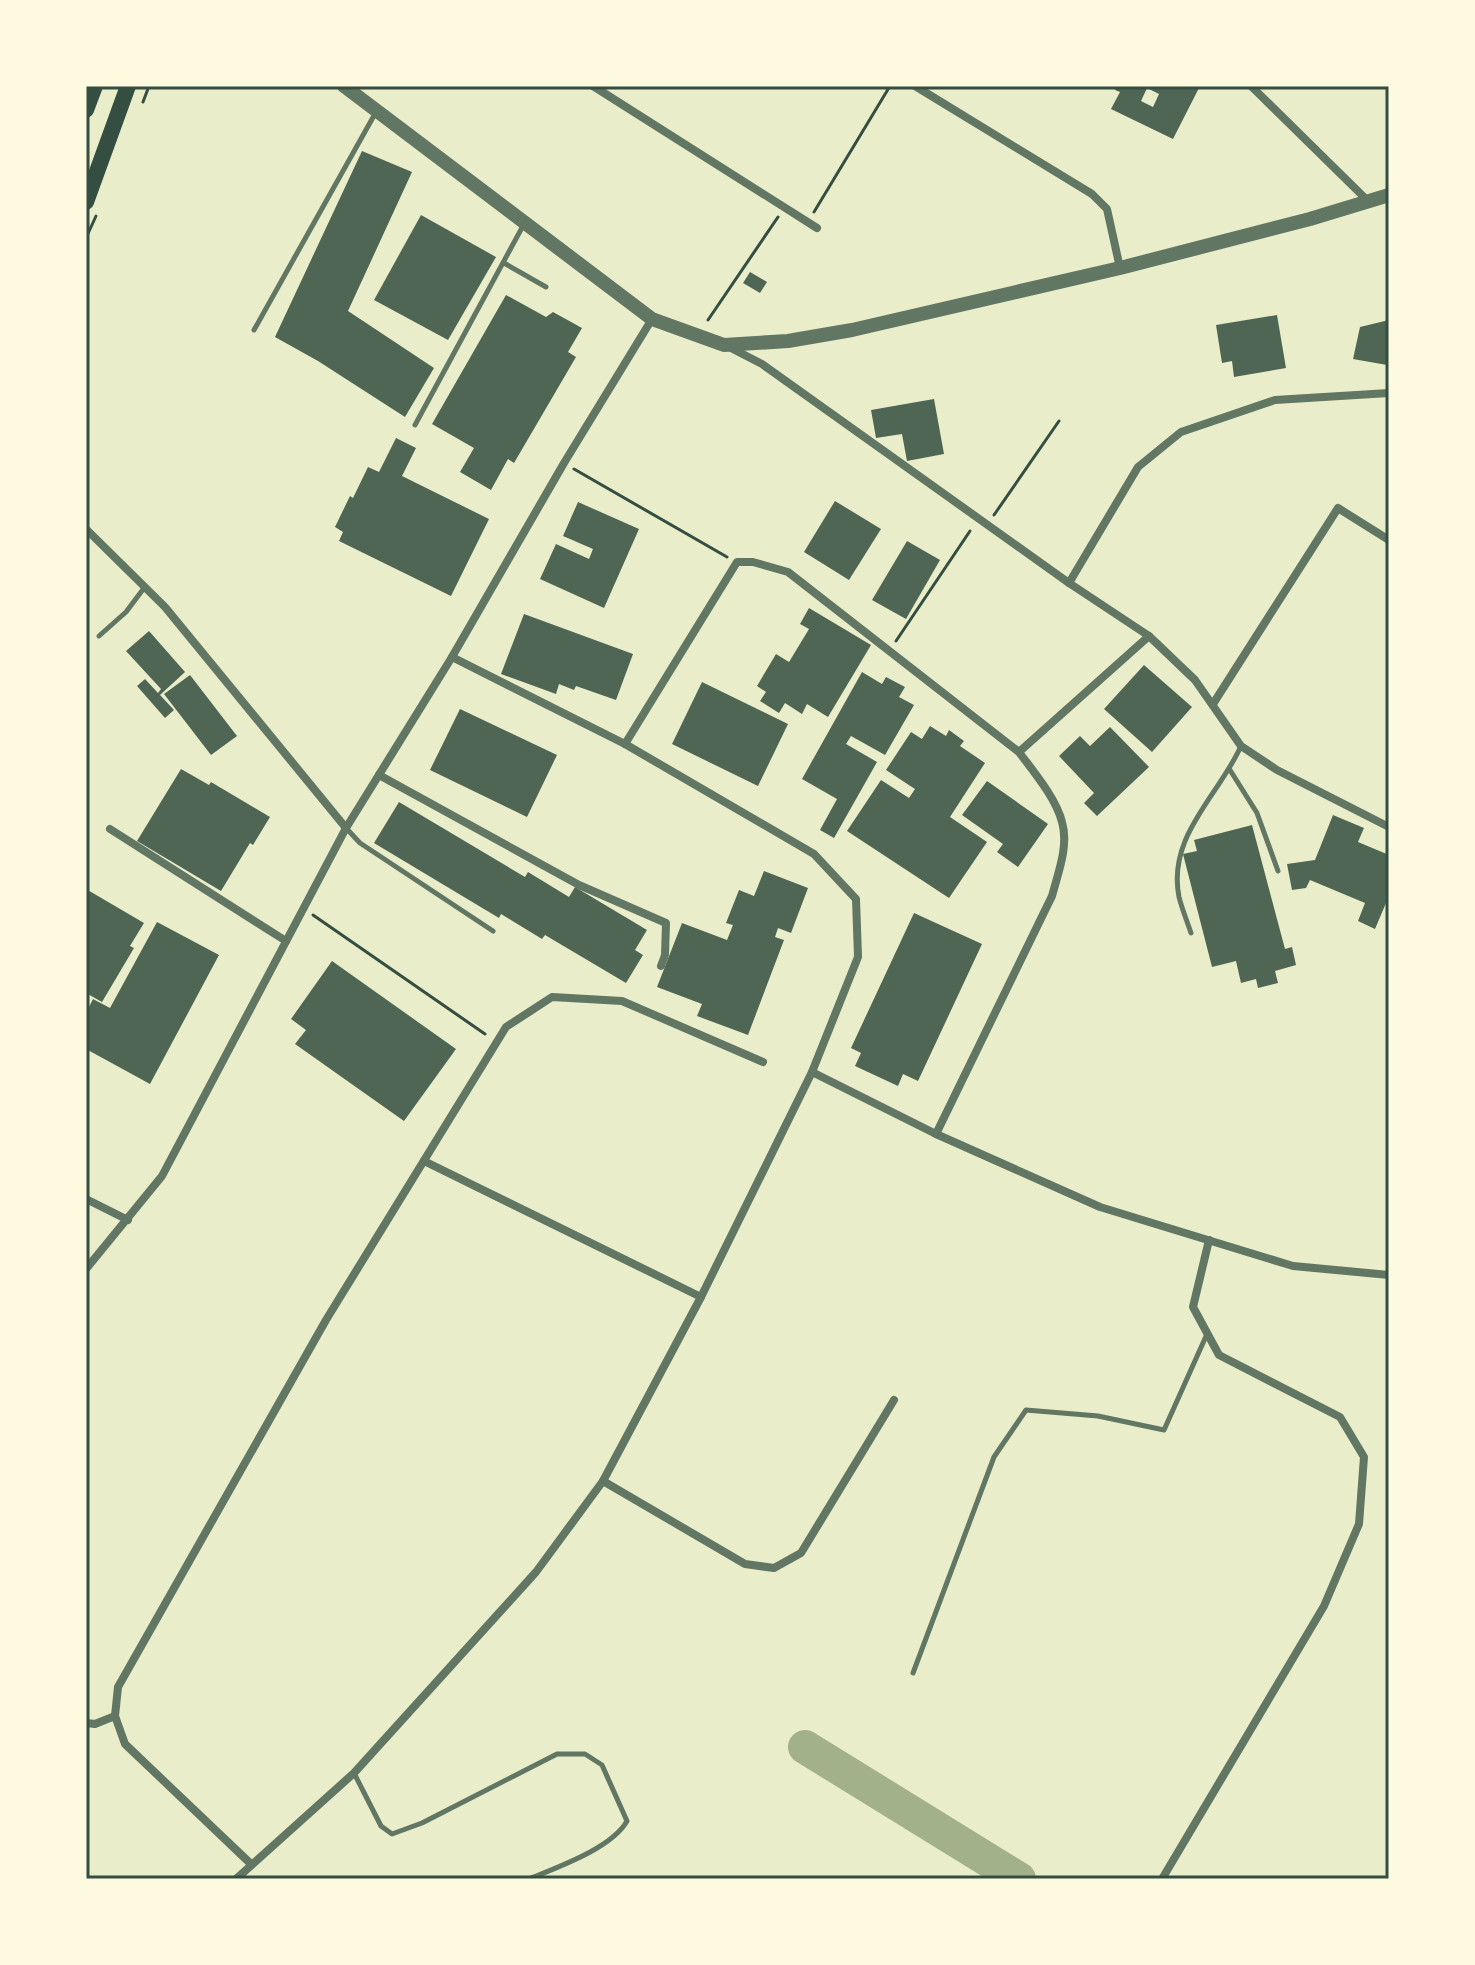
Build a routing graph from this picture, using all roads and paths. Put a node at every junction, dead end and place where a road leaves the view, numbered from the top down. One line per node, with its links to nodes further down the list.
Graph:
1 (95, 86): 8 (main road)
2 (128, 86): 11 (main road)
3 (344, 86): 9 (street)
4 (593, 86): 13 (street)
5 (890, 86): 14 (path)
6 (915, 86): 18 (street)
7 (1251, 86): 12 (street)
8 (86, 110)
9 (376, 111): 15 (street); 21 (lane)
10 (1389, 195): 12 (street)
11 (86, 202)
12 (1368, 202): 18 (street)
13 (785, 207): 14 (street); 22 (path)
14 (808, 222): 16 (street)
15 (525, 223): 17 (lane); 20 (street)
16 (817, 228)
17 (504, 263): 19 (lane); 26 (lane)
18 (1120, 268): 23 (street)
19 (546, 287)
20 (652, 319): 22 (street); 27 (street)
21 (254, 330)
22 (697, 337): 23 (street)
23 (724, 345): 28 (street)
24 (1389, 393): 33 (street)
25 (1059, 421): 29 (path)
26 (415, 425)
27 (564, 463): 32 (path); 38 (street)
28 (978, 518): 29 (street); 37 (path)
29 (988, 525): 33 (street)
30 (86, 529): 34 (street)
31 (1389, 540): 39 (street)
32 (737, 562): 37 (street); 40 (street)
33 (1069, 583): 36 (street)
34 (144, 587): 35 (lane); 46 (street)
35 (99, 636)
36 (1149, 636): 39 (street); 42 (street)
37 (889, 651): 42 (street)
38 (452, 657): 40 (street); 44 (street)
39 (1213, 704): 41 (street)
40 (625, 744): 56 (street)
41 (1241, 746): 43 (lane); 45 (street)
42 (1019, 752): 57 (street)
43 (1230, 770): 48 (lane); 51 (lane)
44 (379, 775): 46 (street); 53 (street)
45 (1389, 827)
46 (346, 828): 49 (street); 50 (lane)
47 (110, 829): 52 (street)
48 (1278, 871)
49 (304, 908): 52 (street); 54 (path)
50 (493, 931)
51 (1191, 933)
52 (286, 941): 60 (street)
53 (661, 966)
54 (496, 1042): 55 (street); 58 (street)
55 (763, 1062)
56 (812, 1072): 57 (street); 64 (street)
57 (936, 1134): 61 (street)
58 (424, 1161): 64 (street); 69 (street)
59 (86, 1199): 60 (street)
60 (128, 1220): 62 (street)
61 (1209, 1240): 63 (street); 65 (street)
62 (86, 1269)
63 (1389, 1275)
64 (701, 1297): 67 (street)
65 (1207, 1334): 68 (lane); 75 (street)
66 (894, 1400): 67 (street)
67 (603, 1481): 71 (street)
68 (913, 1673)
69 (115, 1716): 70 (street); 72 (street)
70 (86, 1723)
71 (354, 1773): 72 (street); 74 (lane)
72 (251, 1864): 73 (street)
73 (236, 1879)
74 (529, 1879)
75 (1162, 1879)

